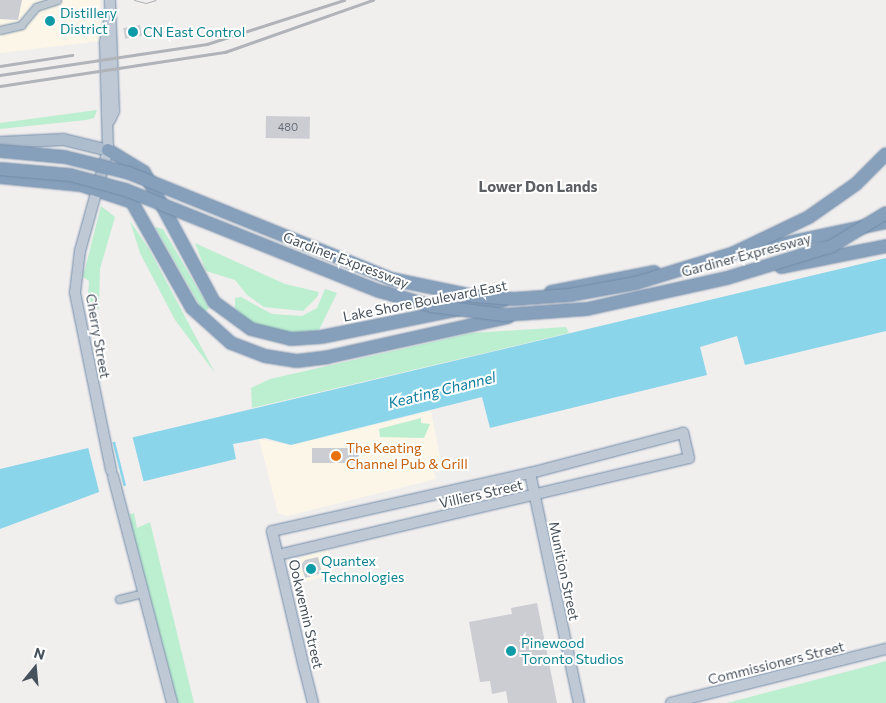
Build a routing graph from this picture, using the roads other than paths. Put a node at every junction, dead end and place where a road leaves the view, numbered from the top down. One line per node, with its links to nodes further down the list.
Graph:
1 (56, 0): 3 (street)
2 (110, 0): 5 (street, Cherry Street)
3 (0, 30)
4 (0, 142): 5 (main road, Lake Shore Boulevard East)
5 (108, 150): 10 (street, Cherry Street); 14 (highway, Lake Shore Boulevard East)
6 (0, 151): 7 (highway, Gardiner Expressway, bridge)
7 (886, 154)
8 (0, 169): 11 (highway, Gardiner Expressway, bridge)
9 (0, 176): 10 (highway)
10 (99, 189): 15 (highway); 20 (street, Cherry Street)
11 (886, 213)
12 (886, 222): 14 (highway, Lake Shore Boulevard East)
13 (886, 246): 15 (highway)
14 (337, 334): 15 (highway)
15 (384, 344)
16 (530, 474): 17 (street, Munition Street); 17 (street, Villiers Street); 18 (street, Villiers Street)
17 (534, 496): 19 (street, Villiers Street); 25 (street, Munition Street)
18 (272, 530): 19 (street, Ookwemin Street)
19 (278, 555): 24 (street, Ookwemin Street)
20 (144, 593): 21 (street); 23 (street, Cherry Street)
21 (119, 599)
22 (886, 649): 26 (street, Commissioners Street)
23 (172, 703)
24 (313, 703)
25 (579, 703)
26 (671, 703)

